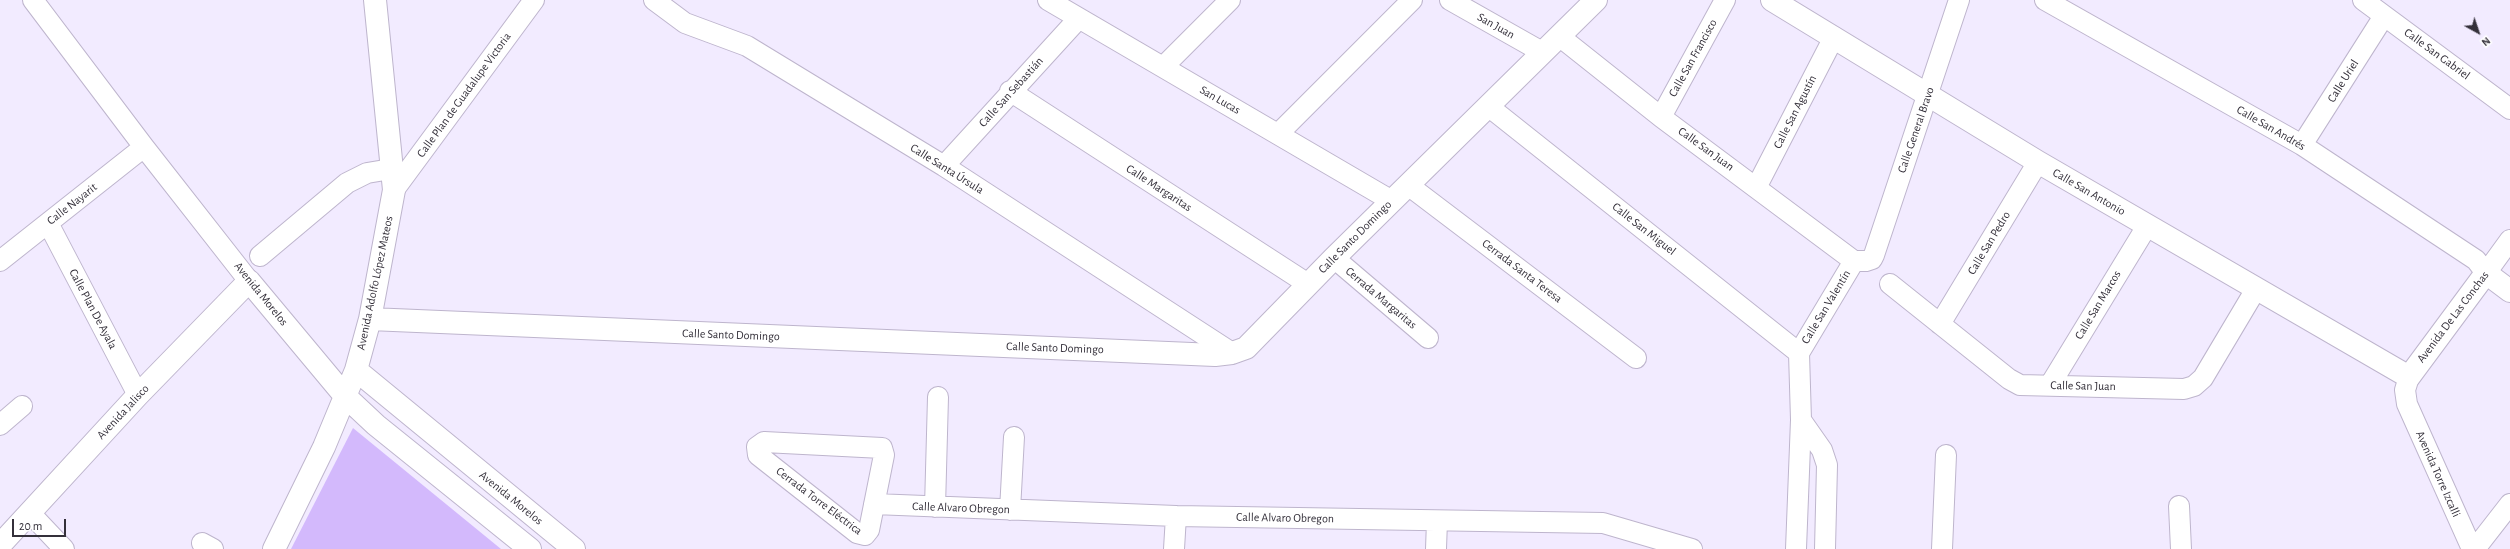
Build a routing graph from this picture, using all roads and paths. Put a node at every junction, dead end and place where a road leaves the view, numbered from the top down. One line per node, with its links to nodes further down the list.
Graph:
1 (33, 0): 29 (street, Avenida Morelos)
2 (375, 0): 32 (main road, Avenida Adolfo López Mateos)
3 (534, 0): 32 (street, Calle Plan de Guadalupe Victoria)
4 (654, 0): 31 (street, Calle Santa Úrsula)
5 (1050, 0): 17 (street, San Lucas)
6 (1230, 0): 21 (street)
7 (1412, 0): 27 (street)
8 (1450, 0): 15 (street, San Juan)
9 (1596, 0): 18 (main road, Calle Santo Domingo)
10 (1725, 0): 26 (street, Calle San Francisco)
11 (1772, 0): 19 (main road, Calle San Antonio)
12 (1959, 0): 23 (street, Calle General Bravo)
13 (2045, 0): 28 (street, Calle San Andrés)
14 (2363, 0): 16 (street, Calle San Gabriel)
15 (1479, 7): 20 (street, San Juan)
16 (2384, 16): 25 (street, Calle San Gabriel); 28 (street, Calle Uriel)
17 (1079, 18): 21 (street, San Lucas); 22 (street, Calle San Sebastián)
18 (1559, 36): 20 (main road, Calle Santo Domingo); 26 (street, Calle San Juan)
19 (1834, 37): 23 (main road, Calle San Antonio); 34 (street, Calle San Agustín)
20 (1542, 52): 24 (main road, Calle Santo Domingo)
21 (1164, 68): 27 (street, San Lucas)
22 (1010, 91): 31 (street, Calle San Sebastián); 45 (street, Calle Margaritas)
23 (1928, 96): 30 (main road, Calle San Antonio); 41 (street, Calle General Bravo)
24 (1488, 106): 33 (main road, Calle Santo Domingo); 53 (street, Calle San Miguel)
25 (2510, 108)
26 (1661, 117): 34 (street, Calle San Juan)
27 (1278, 134): 35 (street, San Lucas)
28 (2302, 145): 43 (street, Calle San Andrés)
29 (144, 147): 36 (street, Calle Nayarit); 44 (street, Avenida Morelos)
30 (2038, 162): 37 (main road, Calle San Antonio); 50 (street, Calle San Pedro)
31 (944, 166): 52 (street, Calle Santa Úrsula)
32 (392, 180): 39 (street); 49 (main road, Avenida Adolfo López Mateos)
33 (1408, 185): 35 (main road, Calle Santo Domingo); 54 (street, Cerrada Santa Teresa)
34 (1757, 186): 41 (street, Calle San Juan)
35 (1392, 201): 40 (main road, Calle Santo Domingo)
36 (48, 223): 42 (street, Calle Nayarit); 58 (street, Calle Plan De Ayala)
37 (2147, 226): 47 (main road, Calle San Antonio); 57 (street, Calle San Marcos)
38 (2510, 240): 43 (street, Avenida De Las Conchas)
39 (260, 256)
40 (1334, 258): 45 (main road, Calle Santo Domingo); 51 (street, Cerrada Margaritas)
41 (1863, 260): 53 (street, Calle San Valentín)
42 (0, 261)
43 (2486, 273): 48 (main road); 56 (main road, Avenida De Las Conchas)
44 (250, 281): 58 (main road, Avenida Jalisco); 59 (main road, Avenida Morelos)
45 (1308, 284): 52 (main road, Calle Santo Domingo)
46 (1890, 284): 50 (street, Calle San Juan)
47 (2256, 289): 56 (main road, Calle San Antonio); 57 (street, Calle San Juan)
48 (2510, 291)
49 (370, 319): 52 (main road, Calle Santo Domingo); 55 (main road, Avenida Adolfo López Mateos)
50 (1940, 324): 57 (street, Calle San Juan)
51 (1428, 338)
52 (1232, 353)
53 (1800, 353): 63 (street, Calle San Valentín)
54 (1636, 358)
55 (356, 370): 59 (main road, Avenida Adolfo López Mateos); 79 (main road, Avenida Morelos)
56 (2409, 377): 61 (street, Avenida De Las Conchas)
57 (2050, 385)
58 (138, 395): 72 (main road, Avenida Jalisco)
59 (344, 396): 77 (main road, Avenida Adolfo López Mateos); 78 (main road, Avenida Morelos)
60 (938, 398): 70 (street)
61 (2405, 398): 87 (street, Avenida Torre Izcalli)
62 (22, 406): 64 (street)
63 (1801, 420): 83 (street, Calle San Valentín); 84 (street)
64 (0, 425)
65 (1014, 437): 71 (street)
66 (1946, 455): 85 (street)
67 (874, 504): 67 (street, Cerrada Torre Eléctrica); 70 (street, Calle Alvaro Obregon)
68 (2510, 504): 87 (street)
69 (2179, 506): 86 (street)
70 (935, 507): 71 (street, Calle Alvaro Obregon)
71 (1010, 510): 73 (street, Calle Alvaro Obregon)
72 (30, 513): 75 (main road, Avenida Jalisco); 76 (street)
73 (1176, 516): 74 (street, Calle Alvaro Obregon); 80 (street)
74 (1437, 521): 81 (street); 82 (street, Calle Alvaro Obregon)
75 (0, 545)
76 (64, 549)
77 (274, 549)
78 (530, 549)
79 (574, 549)
80 (1174, 549)
81 (1436, 549)
82 (1692, 549)
83 (1796, 549)
84 (1825, 549)
85 (1942, 549)
86 (2181, 549)
87 (2473, 549)

